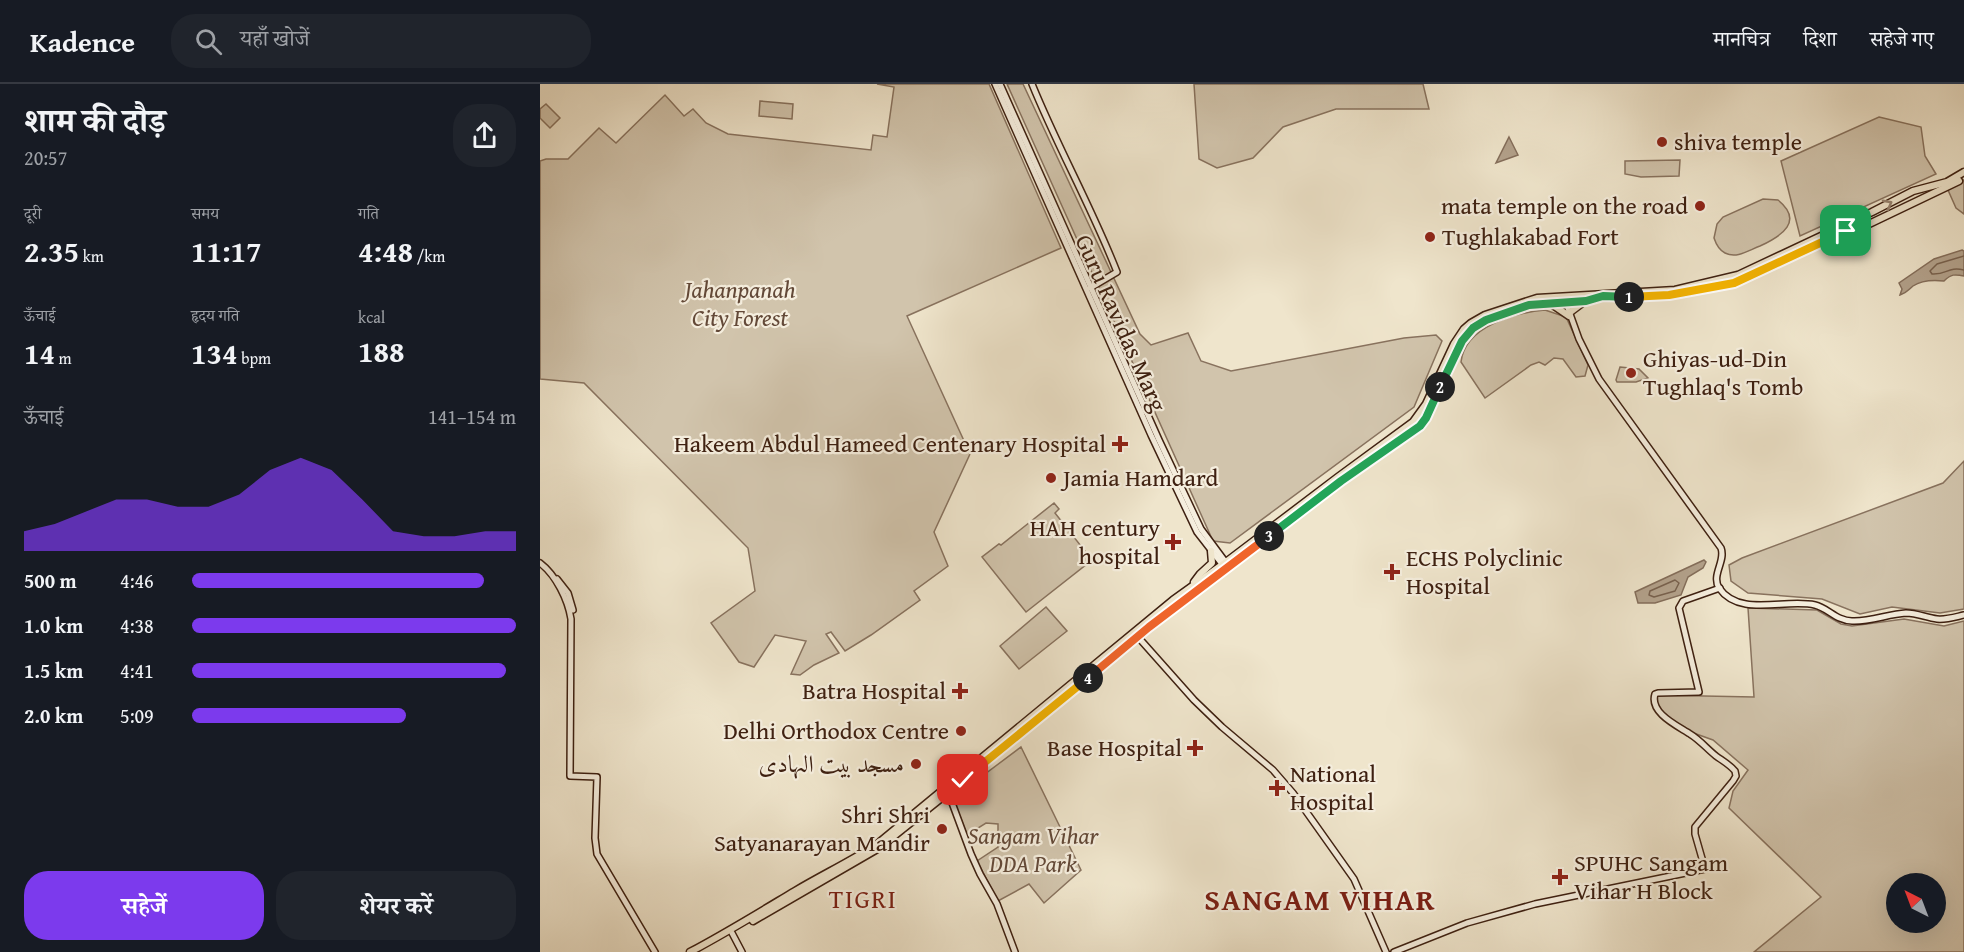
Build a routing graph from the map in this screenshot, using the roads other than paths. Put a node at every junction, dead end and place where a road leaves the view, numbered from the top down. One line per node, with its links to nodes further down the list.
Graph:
1 (995, 84): 12 (street, Guru Ravidas Marg)
2 (1000, 84): 6 (street, Guru Ravidas Marg)
3 (1032, 84): 6 (street)
4 (1964, 172): 7 (main road, one-way to 4)
5 (1964, 177): 8 (main road)
6 (1090, 288): 14 (street, Guru Ravidas Marg)
7 (1565, 299): 8 (main road); 9 (main road); 10 (street); 11 (main road)
8 (1586, 301): 10 (main road)
9 (1549, 303): 10 (main road); 11 (main road)
10 (1569, 314): 16 (street)
11 (1450, 359): 14 (main road)
12 (1211, 551): 14 (street, Guru Ravidas Marg); 15 (main road)
13 (540, 562): 23 (street)
14 (1226, 566): 15 (main road); 18 (main road)
15 (1193, 585): 19 (main road)
16 (1720, 588): 17 (street); 29 (street)
17 (1964, 615)
18 (1138, 637): 19 (main road); 28 (street)
19 (1111, 656): 20 (main road); 21 (main road)
20 (948, 792): 21 (main road); 27 (street)
21 (902, 826): 22 (main road); 24 (main road)
22 (732, 933): 25 (main road); 26 (street)
23 (655, 952)
24 (690, 952)
25 (698, 952)
26 (742, 952)
27 (1015, 952)
28 (1386, 952)
29 (1394, 952)

